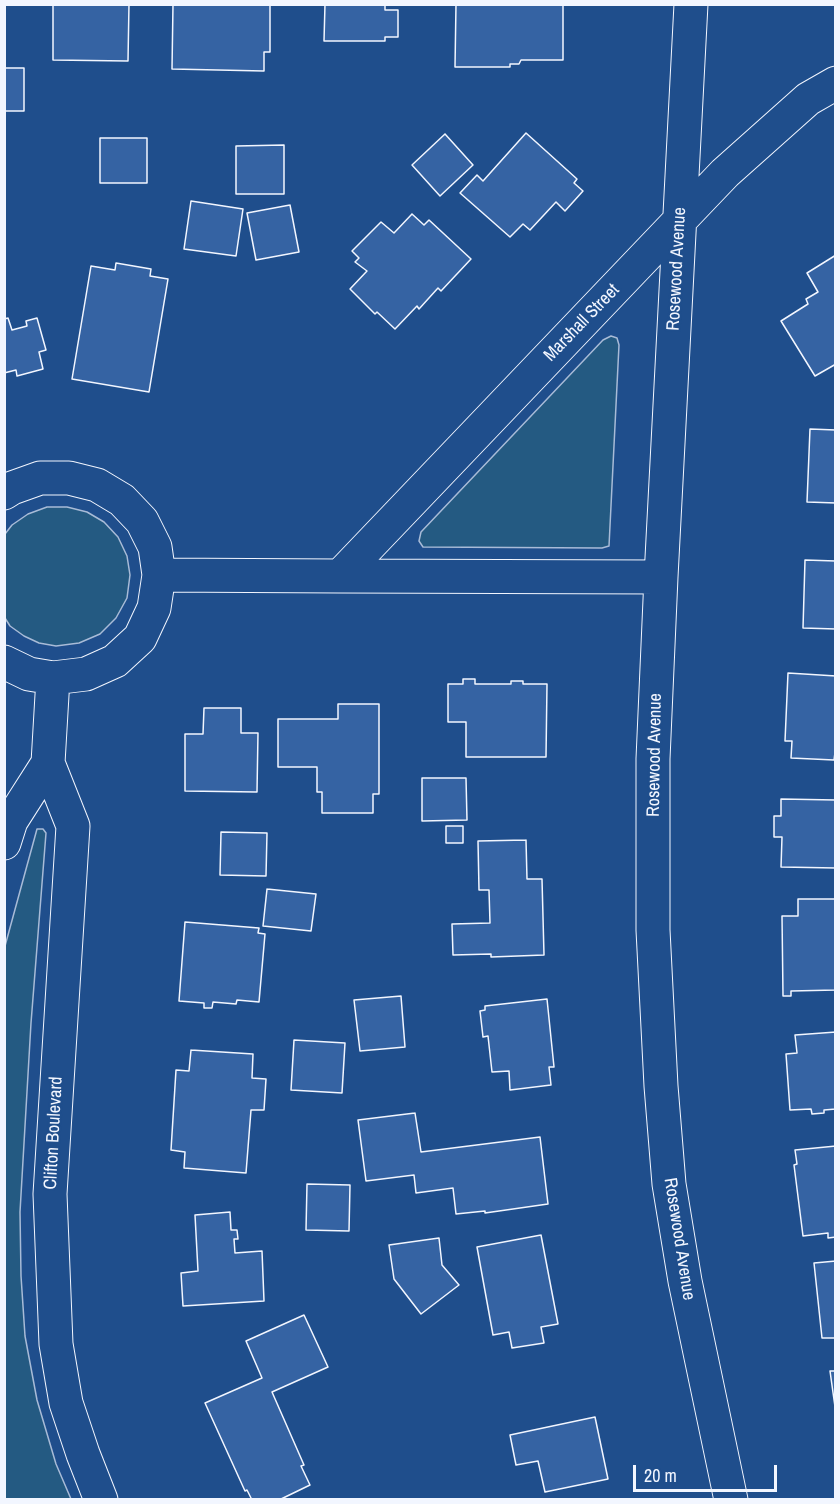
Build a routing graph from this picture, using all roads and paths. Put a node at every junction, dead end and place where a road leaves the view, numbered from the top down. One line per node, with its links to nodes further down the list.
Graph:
1 (691, 4): 3 (street, Rosewood Avenue)
2 (836, 83): 3 (street, Marshall Street)
3 (680, 220): 6 (street, Marshall Street); 7 (street, Rosewood Avenue)
4 (4, 493): 5 (street)
5 (159, 575): 6 (street); 9 (street)
6 (340, 576): 7 (street)
7 (661, 577): 13 (street, Rosewood Avenue)
8 (4, 662): 9 (street)
9 (53, 678): 10 (street, Clifton Boulevard)
10 (48, 763): 11 (street, Clifton Boulevard); 12 (street, Clifton Boulevard)
11 (4, 843)
12 (101, 1500)
13 (731, 1500)

